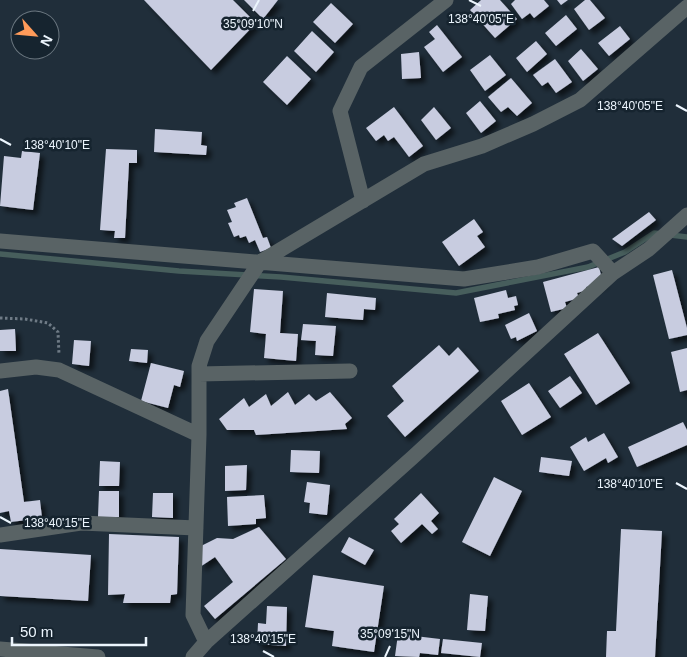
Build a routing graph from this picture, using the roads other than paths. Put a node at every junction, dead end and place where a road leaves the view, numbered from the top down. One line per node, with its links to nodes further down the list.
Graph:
1 (446, 0): 3 (street)
2 (687, 7): 3 (street)
3 (363, 201): 6 (street)
4 (683, 219): 7 (street)
5 (0, 242): 6 (street)
6 (260, 262): 7 (street); 10 (street)
7 (613, 273): 14 (street)
8 (0, 371): 11 (street)
9 (350, 371): 10 (street)
10 (199, 374): 11 (street)
11 (199, 435): 12 (street)
12 (196, 528): 13 (street); 14 (street)
13 (0, 535)
14 (206, 642): 17 (street)
15 (0, 649): 16 (street)
16 (98, 657)
17 (192, 657)

